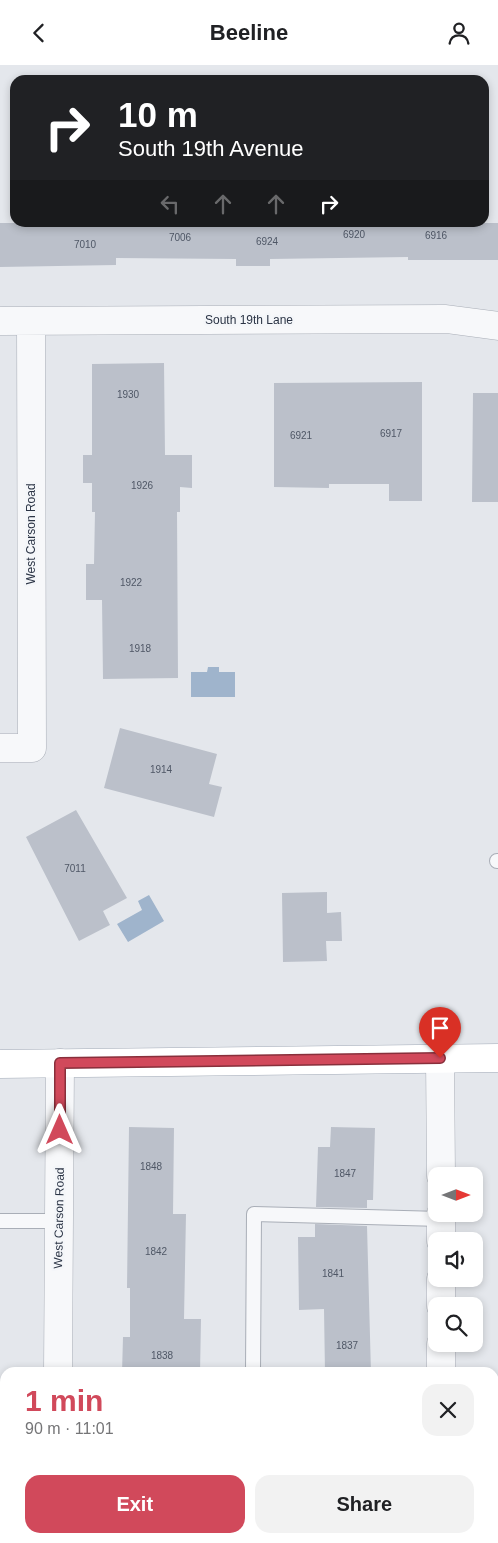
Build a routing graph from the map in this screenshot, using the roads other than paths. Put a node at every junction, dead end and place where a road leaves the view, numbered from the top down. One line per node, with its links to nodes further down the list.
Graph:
1 (0, 321): 2 (street, South 19th Lane)
2 (31, 321): 3 (street, South 19th Lane); 4 (street, West Carson Road)
3 (498, 326)
4 (0, 748)
5 (440, 1058): 6 (main road); 7 (main road); 9 (street)
6 (498, 1059)
7 (60, 1063): 8 (main road); 11 (street, West Carson Road)
8 (0, 1064)
9 (441, 1167)
10 (0, 1221): 11 (lane)
11 (59, 1221): 14 (street, West Carson Road)
12 (441, 1225): 15 (lane)
13 (441, 1352): 16 (street)
14 (58, 1367)
15 (253, 1367)
16 (441, 1367)

